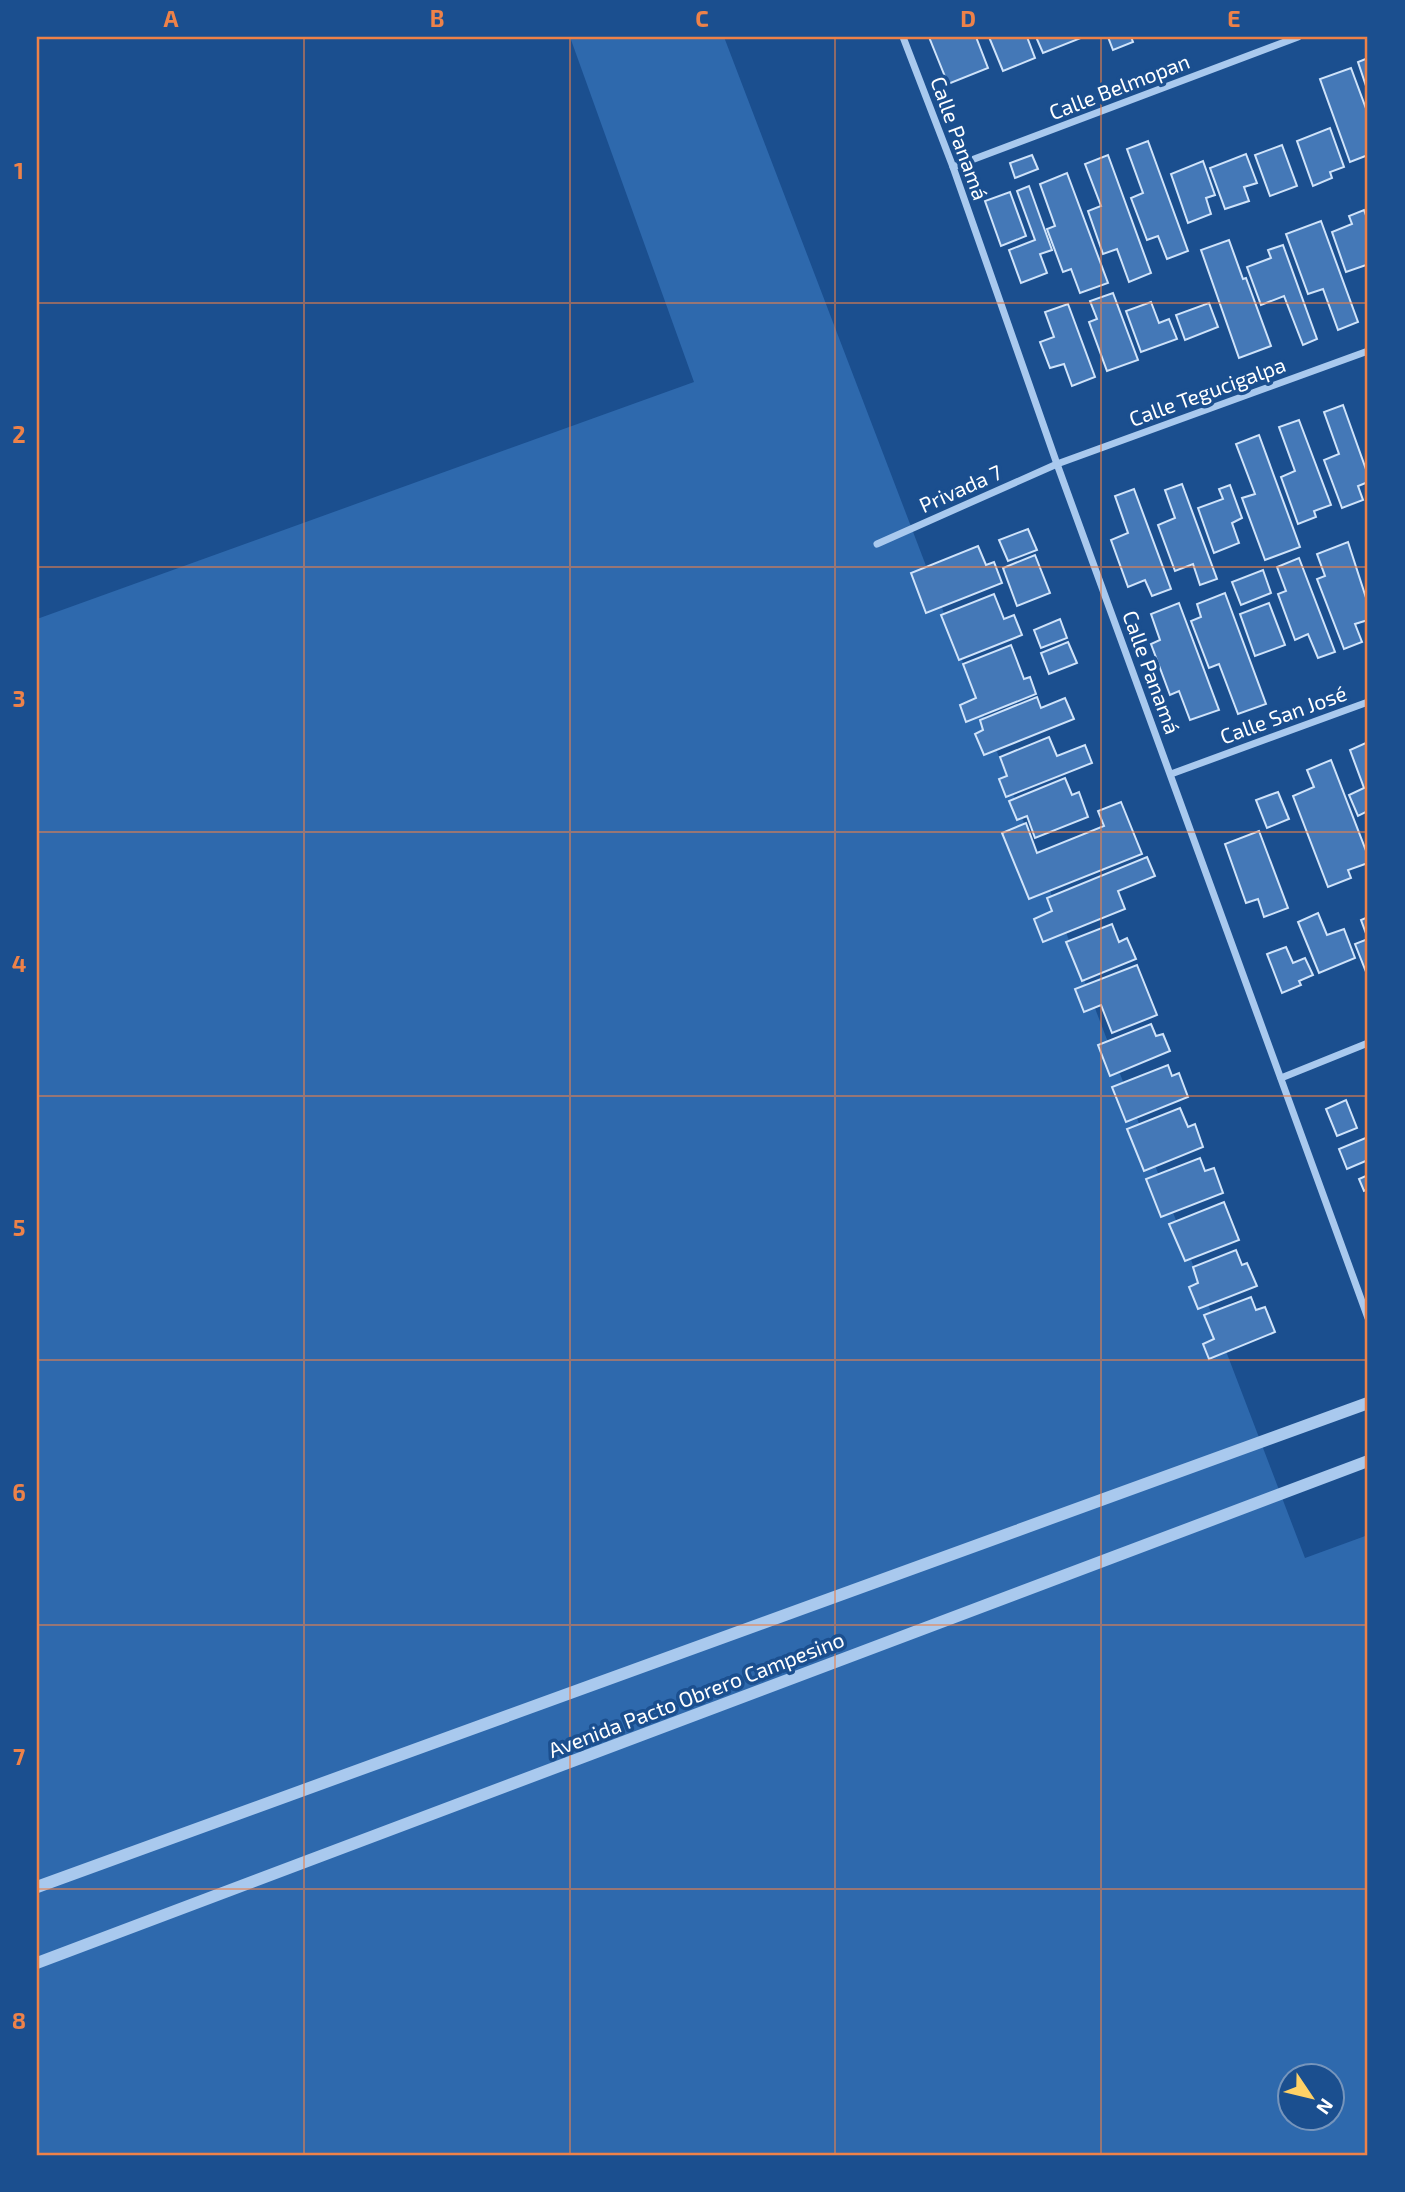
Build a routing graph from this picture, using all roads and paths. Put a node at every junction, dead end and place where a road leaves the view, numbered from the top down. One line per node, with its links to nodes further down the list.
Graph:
1 (903, 37): 3 (street, Calle Panamá)
2 (1298, 37): 3 (street, Calle Belmopan)
3 (953, 167): 5 (street, Calle Panamá)
4 (1368, 351): 5 (street, Calle Tegucigalpa)
5 (1057, 464): 6 (street, Privada 7); 8 (street, Calle Panamá)
6 (877, 544)
7 (1368, 702): 8 (street, Calle San José)
8 (1171, 774): 10 (street, Calle Panamá)
9 (1368, 1043): 10 (street)
10 (1280, 1078): 11 (street, Calle Panamá)
11 (1368, 1318)
12 (1368, 1403): 14 (street, Avenida Pacto Obrero Campesino)
13 (1368, 1461): 15 (street, Avenida Pacto Obrero Campesino)
14 (37, 1887)
15 (37, 1963)

